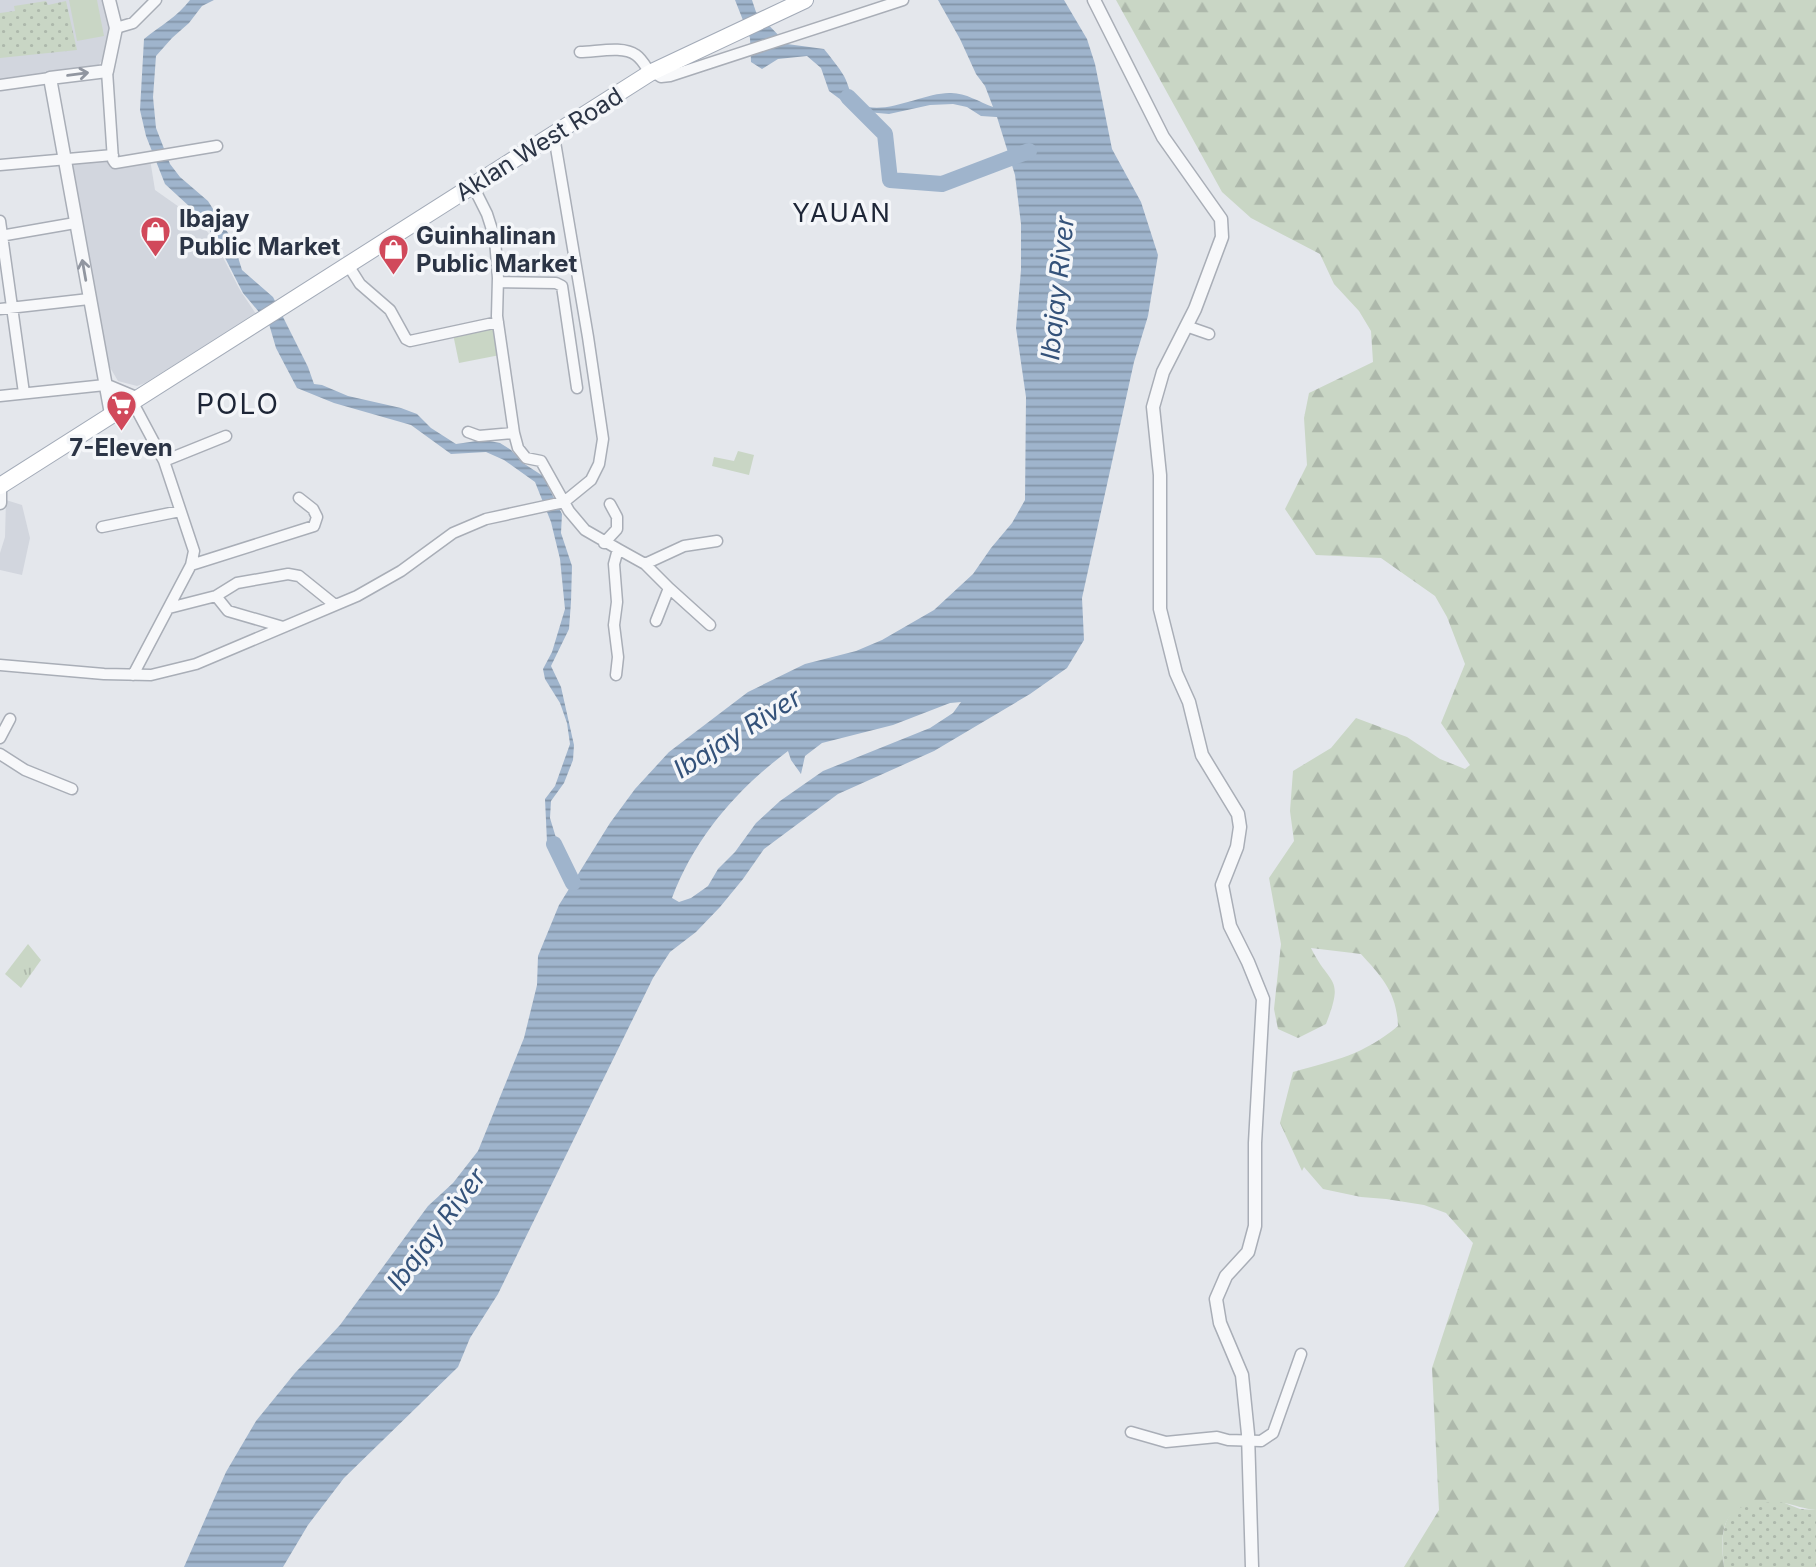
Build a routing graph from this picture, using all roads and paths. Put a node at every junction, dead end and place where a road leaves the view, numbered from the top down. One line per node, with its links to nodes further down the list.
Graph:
1 (109, 0): 6 (street)
2 (156, 0): 6 (street)
3 (805, 0): 9 (main road, Aklan West Road)
4 (903, 0): 9 (street)
5 (1094, 0): 26 (street)
6 (116, 28): 8 (street)
7 (580, 52): 9 (street)
8 (107, 71): 10 (street, one-way to 8); 14 (street)
9 (651, 73): 12 (main road, Aklan West Road)
10 (50, 78): 11 (street); 15 (street)
11 (0, 85)
12 (554, 136): 17 (main road, Aklan West Road); 40 (street)
13 (217, 146): 14 (street)
14 (113, 155): 15 (street)
15 (64, 159): 16 (street); 19 (street)
16 (0, 165)
17 (473, 186): 21 (main road, Aklan West Road); 22 (street)
18 (0, 221): 20 (street)
19 (75, 223): 20 (street); 23 (street, one-way to 19)
20 (1, 236): 24 (street)
21 (348, 265): 25 (street); 32 (main road, Aklan West Road)
22 (498, 282): 25 (street); 29 (street)
23 (89, 299): 24 (street); 28 (street)
24 (6, 308): 30 (street)
25 (498, 322): 35 (street)
26 (1186, 326): 27 (street); 66 (street)
27 (1209, 334)
28 (105, 385): 30 (street); 32 (street); 33 (street)
29 (577, 388)
30 (24, 393): 31 (street)
31 (0, 396)
32 (134, 400): 33 (main road, Aklan West Road); 37 (street)
33 (111, 414): 38 (main road, Aklan West Road)
34 (468, 432): 35 (street)
35 (514, 433): 40 (street)
36 (226, 436): 37 (street)
37 (164, 461): 43 (street)
38 (0, 486): 41 (street)
39 (299, 498): 49 (street)
40 (564, 502): 46 (street); 52 (street)
41 (0, 503)
42 (610, 504): 46 (street)
43 (180, 511): 44 (street); 49 (street)
44 (102, 527)
45 (717, 541): 48 (street)
46 (604, 543): 47 (street)
47 (618, 549): 48 (street); 59 (street)
48 (645, 564): 50 (street)
49 (191, 565): 53 (street)
50 (669, 589): 54 (street); 55 (street)
51 (216, 596): 52 (street); 53 (street); 56 (street)
52 (335, 605): 56 (street)
53 (169, 608): 58 (street)
54 (656, 621)
55 (710, 625)
56 (283, 627): 58 (street)
57 (0, 666): 58 (street)
58 (133, 675)
59 (617, 676)
60 (10, 719): 61 (street)
61 (0, 738)
62 (0, 754): 63 (street)
63 (72, 789)
64 (1301, 1354): 66 (street)
65 (1130, 1432): 66 (street)
66 (1248, 1441): 67 (street)
67 (1254, 1564)

